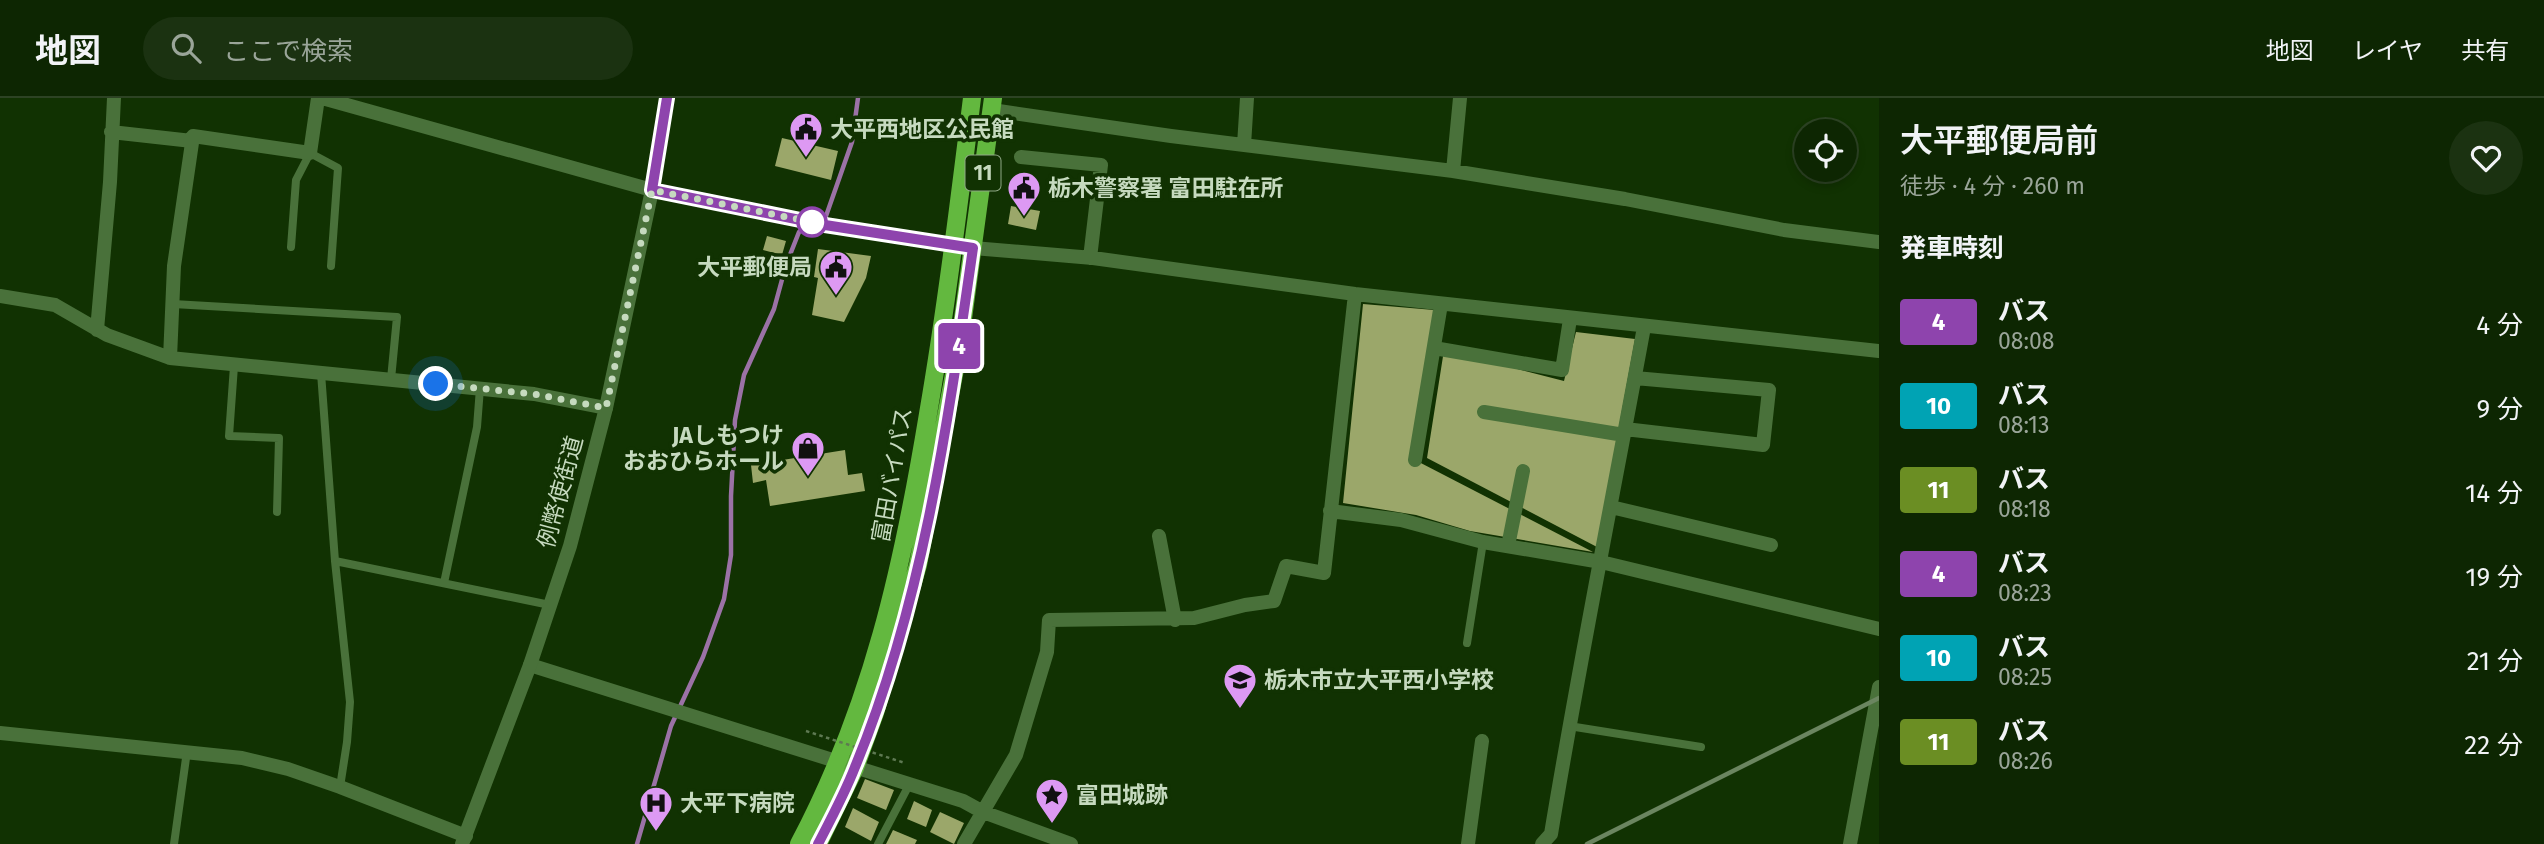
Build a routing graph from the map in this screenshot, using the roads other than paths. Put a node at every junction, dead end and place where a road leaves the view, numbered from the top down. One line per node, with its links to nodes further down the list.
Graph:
1 (114, 98): 8 (street)
2 (320, 98): 11 (street); 14 (street)
3 (667, 98): 14 (street, 例幣使街道)
4 (972, 98): 16 (main road, 富田バイパス / 11)
5 (1247, 98): 10 (street)
6 (1460, 98): 13 (street)
7 (993, 104): 10 (street); 18 (main road, 富田バイパス / 11)
8 (111, 132): 9 (street); 27 (street)
9 (192, 141): 11 (street); 23 (street)
10 (1244, 145): 13 (street)
11 (310, 153): 17 (lane); 20 (lane)
12 (1021, 157): 19 (street)
13 (1453, 171): 15 (street)
14 (652, 190): 16 (street); 36 (street, 例幣使街道)
15 (1879, 242)
16 (952, 245): 18 (street); 62 (main road, 富田バイパス / 11)
17 (291, 247)
18 (973, 248): 19 (street); 63 (main road, 富田バイパス / 11)
19 (1090, 258): 21 (street)
20 (331, 266)
21 (1355, 294): 24 (street); 42 (street)
22 (0, 296): 27 (street)
23 (173, 304): 30 (street); 34 (lane)
24 (1441, 304): 25 (street); 28 (street)
25 (1570, 319): 26 (street); 28 (street)
26 (1644, 327): 29 (street); 33 (street)
27 (97, 330): 30 (street)
28 (1434, 348): 39 (street)
29 (1879, 351)
30 (170, 358): 31 (street)
31 (233, 366): 32 (street); 43 (lane)
32 (321, 373): 34 (street); 48 (lane)
33 (1635, 378): 38 (street); 38 (street)
34 (391, 379): 35 (street)
35 (480, 388): 36 (street); 50 (lane)
36 (606, 408): 51 (street, 例幣使街道)
37 (1484, 412): 38 (street)
38 (1625, 432): 41 (street)
39 (1415, 460)
40 (1523, 471): 47 (street)
41 (1611, 508): 46 (street); 49 (street)
42 (1330, 511): 45 (street); 52 (street)
43 (277, 512)
44 (1159, 536): 52 (street)
45 (1483, 542): 47 (street); 54 (lane)
46 (1771, 545)
47 (1508, 546): 49 (street)
48 (335, 561): 50 (lane); 65 (lane)
49 (1601, 562): 53 (street); 57 (street)
50 (444, 583): 51 (lane)
51 (550, 605): 55 (street, 例幣使街道)
52 (1175, 620): 66 (street)
53 (1879, 629)
54 (1467, 643)
55 (530, 665): 62 (street); 68 (street, 例幣使街道)
56 (1879, 687): 77 (street)
57 (1569, 726): 60 (lane); 76 (street)
58 (0, 733): 61 (street)
59 (1482, 741): 75 (street)
60 (1701, 747)
61 (187, 751): 65 (street); 69 (lane)
62 (837, 762): 63 (street); 70 (main road, 富田バイパス / 11)
63 (855, 768): 64 (street); 71 (main road, 富田バイパス / 11)
64 (909, 785): 66 (street); 72 (lane)
65 (340, 787): 68 (street)
66 (983, 812): 67 (street); 73 (street)
67 (1043, 839): 74 (street)
68 (464, 840)
69 (174, 844)
70 (799, 844)
71 (818, 844)
72 (878, 844)
73 (964, 844)
74 (1071, 844)
75 (1468, 844)
76 (1542, 844)
77 (1850, 844)

